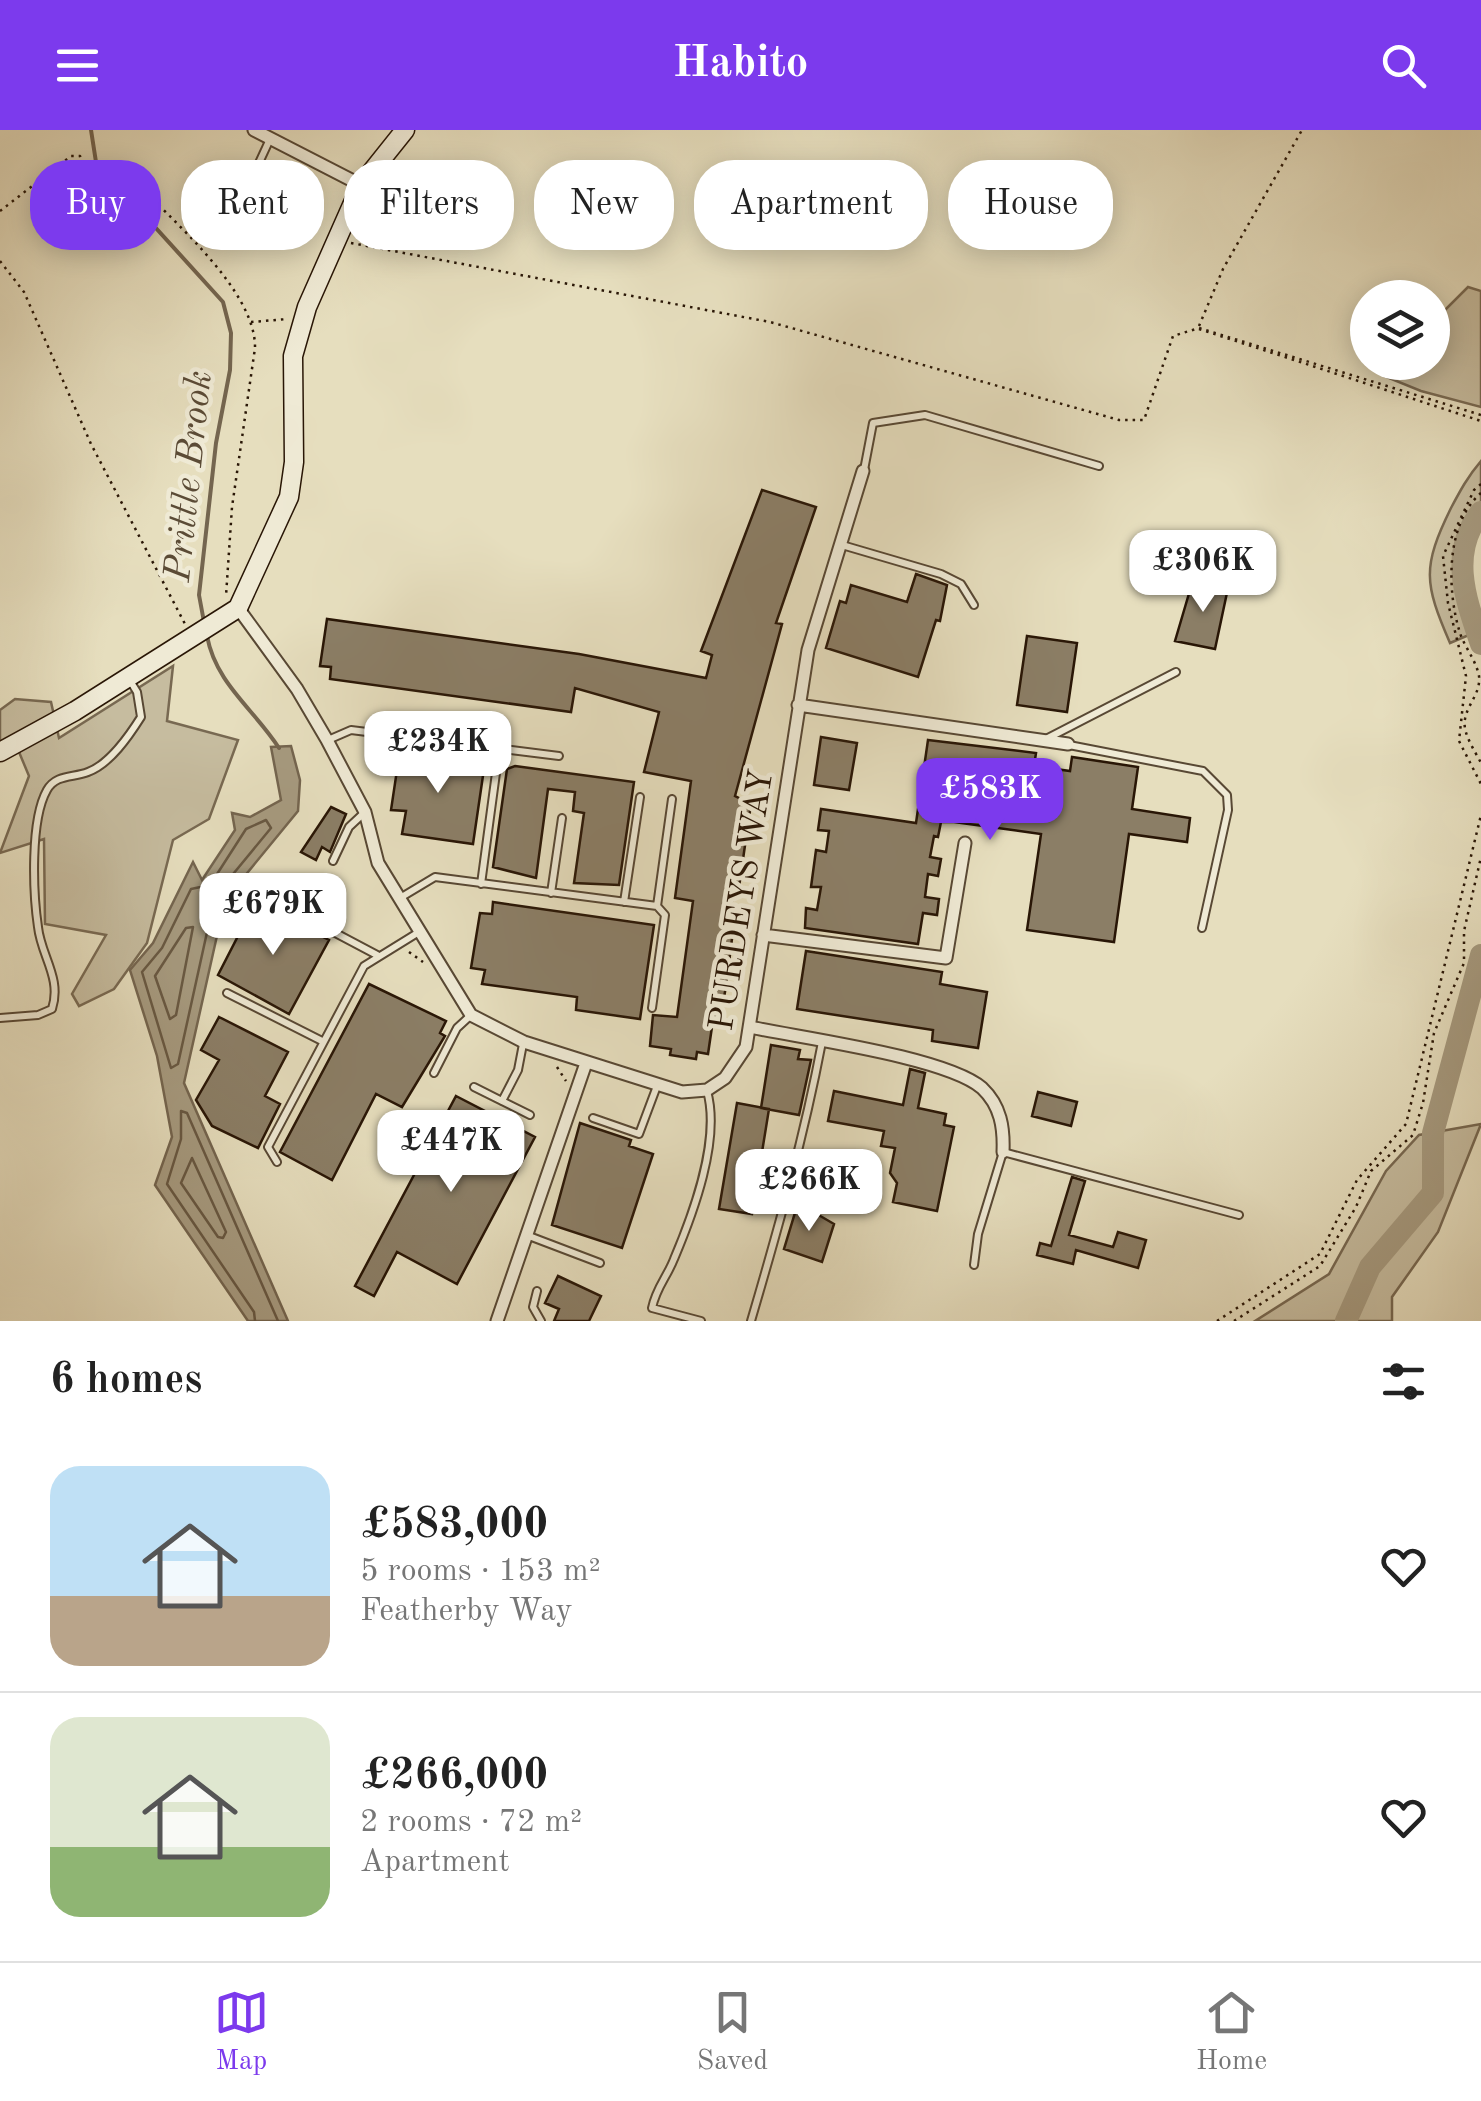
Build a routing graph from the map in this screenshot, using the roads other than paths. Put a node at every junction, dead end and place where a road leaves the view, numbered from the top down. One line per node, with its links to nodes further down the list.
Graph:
1 (254, 130): 3 (street)
2 (405, 130): 5 (street)
3 (270, 138): 4 (lane); 6 (street)
4 (260, 160)
5 (381, 160)
6 (344, 176)
7 (344, 220): 12 (street)
8 (1099, 466): 9 (lane)
9 (863, 471): 10 (street, PURDEYS WAY)
10 (840, 545): 11 (lane); 15 (street, PURDEYS WAY)
11 (974, 606)
12 (229, 614): 14 (street); 16 (street)
13 (1176, 672): 17 (lane)
14 (128, 678): 19 (street); 41 (lane)
15 (798, 705): 17 (street); 36 (street, PURDEYS WAY)
16 (327, 740): 20 (lane); 24 (street)
17 (1041, 742): 18 (street)
18 (1068, 744): 34 (lane)
19 (0, 752)
20 (559, 756)
21 (496, 773): 28 (lane)
22 (640, 797): 32 (lane)
23 (672, 799): 33 (lane)
24 (364, 812): 27 (lane); 30 (street)
25 (562, 818): 29 (lane)
26 (965, 842): 36 (street)
27 (333, 860)
28 (481, 884): 29 (lane); 30 (lane)
29 (551, 893): 32 (lane)
30 (399, 899): 35 (street)
31 (276, 901): 37 (lane)
32 (624, 902): 33 (lane)
33 (657, 906): 39 (lane)
34 (1202, 928)
35 (419, 932): 37 (lane); 40 (street)
36 (764, 936): 42 (street, PURDEYS WAY)
37 (377, 956): 43 (lane)
38 (227, 993): 43 (lane)
39 (652, 1008)
40 (471, 1015): 44 (street); 47 (lane)
41 (0, 1018)
42 (750, 1027): 45 (street); 50 (street, PURDEYS WAY)
43 (322, 1042): 55 (lane)
44 (524, 1042): 46 (street); 51 (lane)
45 (822, 1042): 54 (street); 64 (lane)
46 (586, 1063): 48 (street); 57 (street)
47 (434, 1073)
48 (657, 1086): 50 (street); 53 (lane)
49 (474, 1087): 51 (lane)
50 (706, 1090): 63 (lane)
51 (502, 1101): 52 (lane)
52 (530, 1115)
53 (594, 1118)
54 (1003, 1152): 56 (lane); 59 (lane)
55 (277, 1162)
56 (1239, 1215)
57 (529, 1236): 58 (lane); 61 (street)
58 (600, 1263)
59 (974, 1266)
60 (537, 1291): 62 (lane)
61 (497, 1321)
62 (542, 1321)
63 (702, 1321)
64 (751, 1321)

